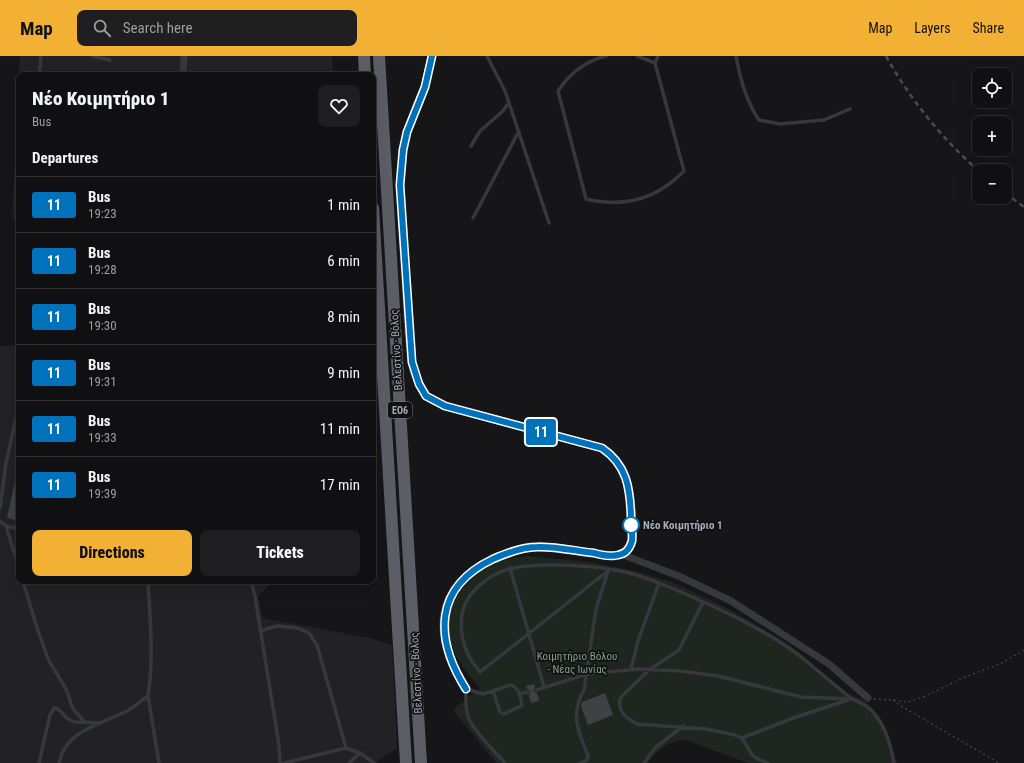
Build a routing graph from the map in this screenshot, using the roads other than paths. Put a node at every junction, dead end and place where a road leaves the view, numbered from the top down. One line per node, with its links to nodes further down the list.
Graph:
1 (40, 56): 14 (lane)
2 (93, 56): 12 (lane)
3 (184, 56): 15 (street)
4 (364, 56): 16 (highway)
5 (379, 56): 66 (highway, Βελεστίνο - Βόλος / ΕΟ6)
6 (432, 56): 29 (street)
7 (487, 56): 17 (lane)
8 (606, 56): 13 (lane)
9 (637, 56): 13 (lane)
10 (658, 56): 13 (lane)
11 (736, 56): 18 (lane)
12 (110, 60)
13 (656, 63)
14 (39, 72)
15 (183, 72)
16 (365, 72)
17 (509, 102): 19 (lane); 20 (lane)
18 (850, 109)
19 (519, 131): 21 (lane); 22 (lane)
20 (471, 146)
21 (473, 218)
22 (549, 223)
23 (376, 263): 58 (highway, Βελεστίνο - Βόλος / ΕΟ6)
24 (16, 418): 25 (lane)
25 (0, 508)
26 (0, 521): 27 (lane)
27 (6, 526): 28 (lane); 30 (lane)
28 (16, 528)
29 (621, 554): 44 (street); 51 (street)
30 (16, 558)
31 (510, 568): 32 (lane); 39 (lane); 39 (lane)
32 (609, 570): 33 (lane); 39 (lane); 42 (lane)
33 (659, 583): 37 (lane); 40 (lane)
34 (24, 584): 52 (lane)
35 (148, 584): 49 (lane)
36 (252, 584): 38 (lane)
37 (703, 602): 41 (lane); 50 (lane)
38 (260, 631): 56 (lane); 62 (lane)
39 (529, 633): 43 (lane)
40 (631, 669): 41 (lane); 42 (lane)
41 (650, 669): 50 (lane); 54 (lane)
42 (587, 674): 43 (lane); 68 (lane)
43 (544, 687): 45 (lane)
44 (466, 689): 46 (lane); 67 (lane)
45 (536, 690)
46 (493, 692): 48 (lane); 48 (lane)
47 (528, 692): 48 (lane)
48 (519, 694)
49 (148, 696): 53 (lane); 61 (lane)
50 (851, 698): 55 (lane); 71 (lane)
51 (868, 698)
52 (85, 722): 53 (lane); 59 (lane)
53 (98, 723): 60 (lane)
54 (682, 726): 55 (lane); 69 (lane)
55 (742, 738): 70 (lane)
56 (346, 748): 57 (lane); 63 (lane)
57 (360, 753): 64 (lane); 65 (lane)
58 (403, 761)
59 (39, 763)
60 (59, 763)
61 (159, 763)
62 (280, 763)
63 (284, 763)
64 (349, 763)
65 (374, 763)
66 (421, 763)
67 (505, 763)
68 (580, 763)
69 (644, 763)
70 (768, 763)
71 (894, 763)

